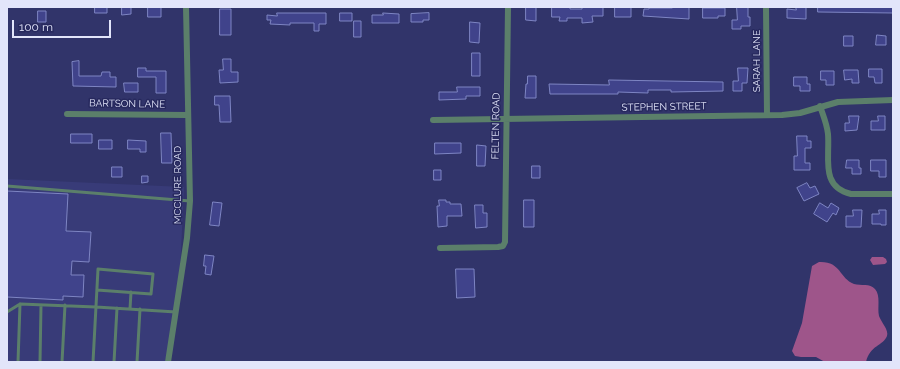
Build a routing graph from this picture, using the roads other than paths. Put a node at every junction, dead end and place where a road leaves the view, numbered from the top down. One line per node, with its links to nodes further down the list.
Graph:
1 (186, 7): 7 (street, MCCLURE ROAD)
2 (508, 7): 9 (street, FELTEN ROAD)
3 (766, 7): 8 (street, SARAH LANE)
4 (893, 100): 5 (street, STEPHEN STREET)
5 (820, 106): 8 (street, STEPHEN STREET); 12 (street)
6 (66, 114): 7 (street, BARTSON LANE)
7 (187, 115): 13 (street, MCCLURE ROAD)
8 (767, 115): 9 (street, STEPHEN STREET)
9 (506, 119): 10 (street, STEPHEN STREET); 14 (street, FELTEN ROAD)
10 (433, 120)
11 (7, 186): 13 (lane)
12 (893, 194)
13 (190, 201): 25 (street, MCCLURE ROAD)
14 (440, 248)
15 (96, 290): 16 (lane); 16 (lane); 20 (lane)
16 (131, 292): 22 (lane)
17 (20, 304): 18 (lane); 24 (lane); 26 (lane)
18 (41, 305): 19 (lane); 27 (lane)
19 (65, 306): 20 (lane); 28 (lane)
20 (96, 307): 21 (lane); 29 (lane)
21 (117, 308): 22 (lane); 30 (lane)
22 (130, 309): 23 (lane)
23 (140, 309): 25 (lane); 31 (lane)
24 (7, 312)
25 (176, 312): 32 (street, MCCLURE ROAD)
26 (18, 362)
27 (40, 362)
28 (62, 362)
29 (93, 362)
30 (114, 362)
31 (137, 362)
32 (168, 362)

